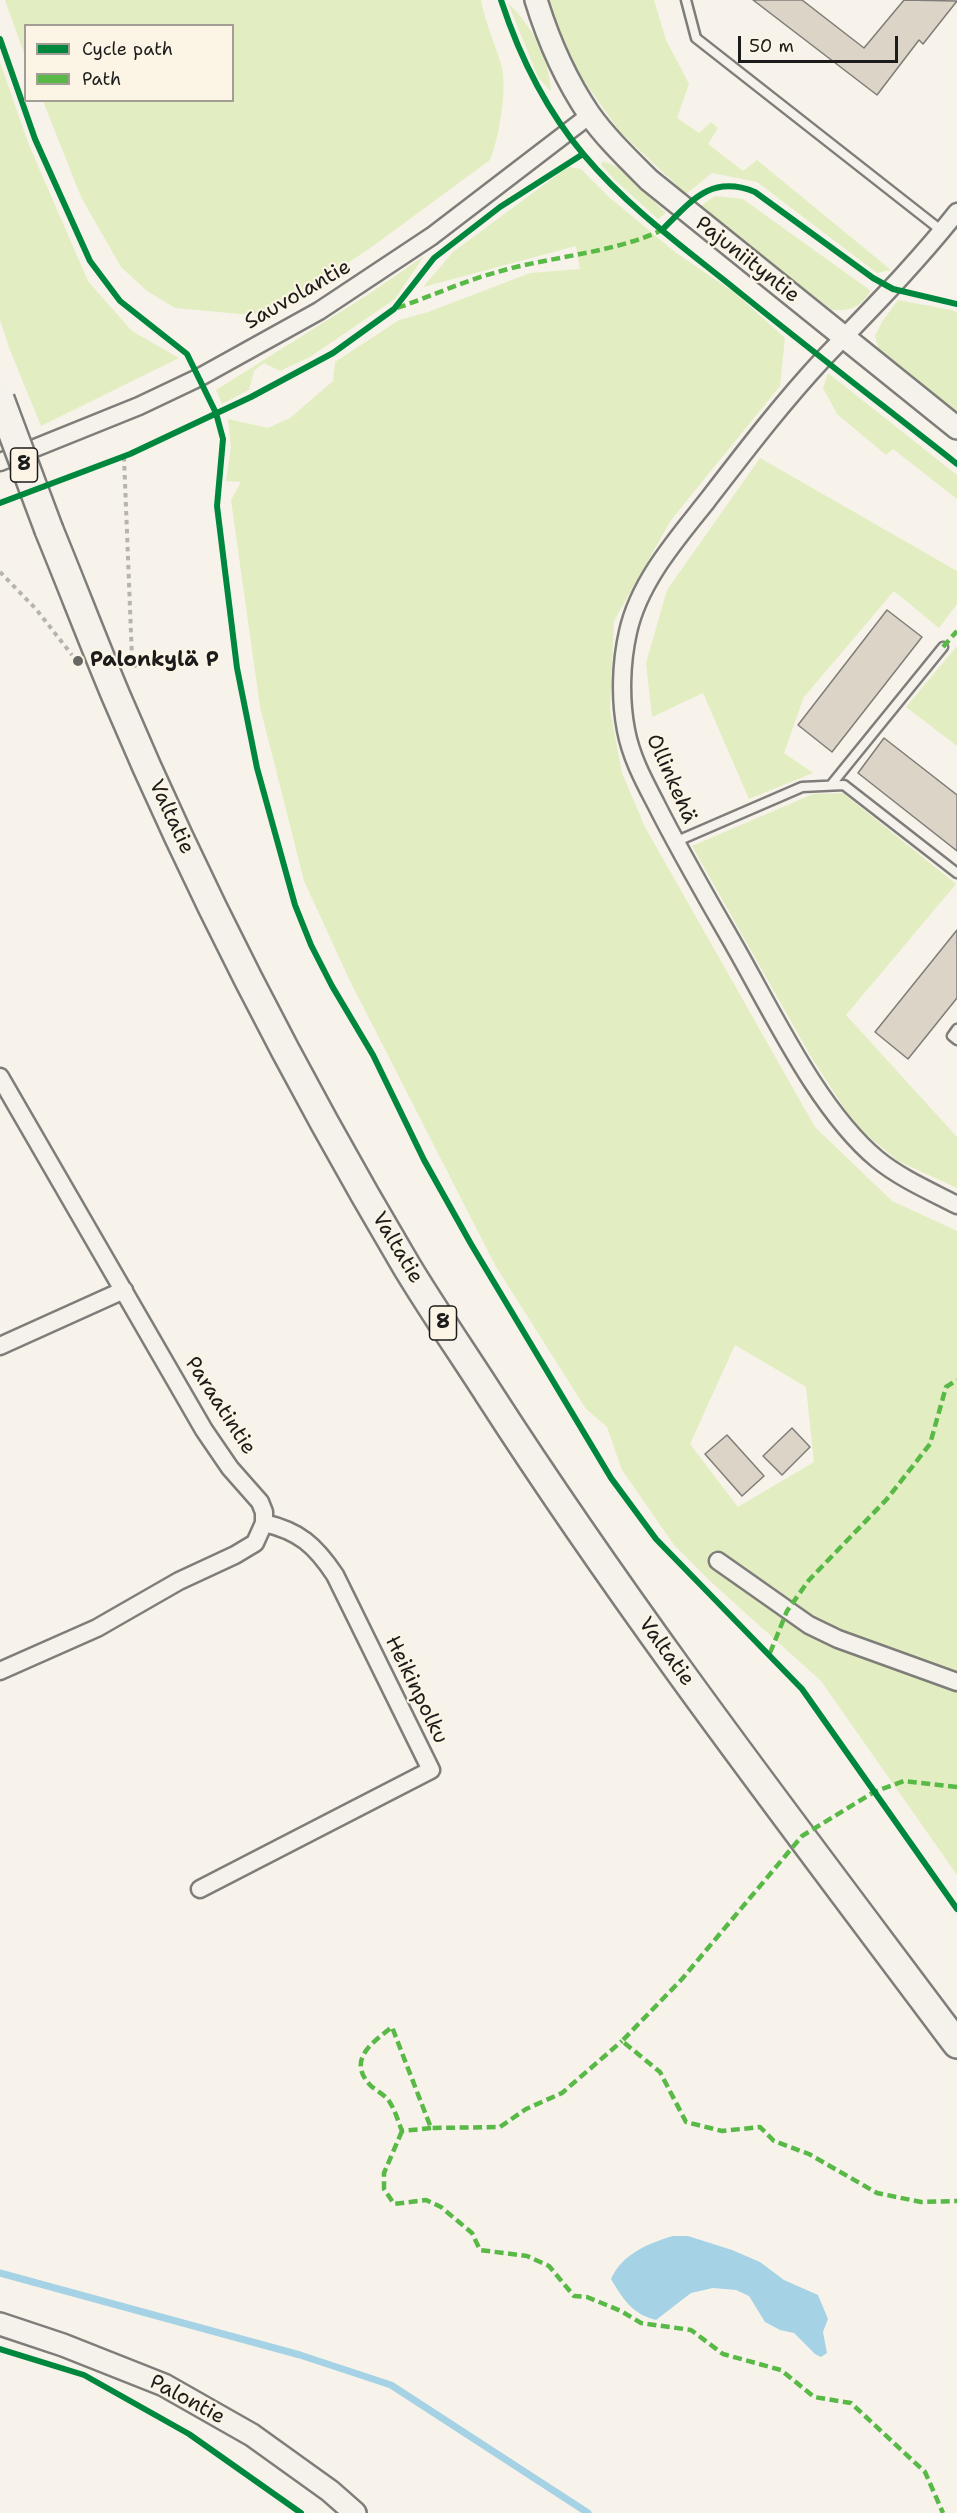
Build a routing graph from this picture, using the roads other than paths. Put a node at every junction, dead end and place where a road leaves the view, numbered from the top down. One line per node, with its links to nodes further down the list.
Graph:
1 (536, 0): 3 (street, Pajuniityntie)
2 (686, 0): 5 (lane)
3 (590, 115): 6 (street, Pajuniityntie); 9 (street, Sauvolantie)
4 (957, 212): 5 (street, Ollinkehä)
5 (942, 231): 6 (street, Ollinkehä)
6 (845, 338): 8 (street, Pajuniityntie); 12 (street, Ollinkehä)
7 (0, 399): 25 (highway, Valtatie / 8, bridge)
8 (957, 428)
9 (0, 462)
10 (943, 647): 11 (lane)
11 (831, 785): 12 (lane); 13 (lane)
12 (674, 842): 17 (street, Ollinkehä)
13 (957, 873)
14 (957, 1029): 15 (lane)
15 (957, 1040)
16 (0, 1077): 18 (street, Paraatintie)
17 (957, 1205)
18 (124, 1290): 19 (street); 20 (street, Paraatintie)
19 (0, 1346)
20 (264, 1523): 22 (street); 24 (street, Heikinpolku)
21 (718, 1562): 23 (street)
22 (0, 1671)
23 (957, 1682)
24 (200, 1889)
25 (957, 2044)
26 (0, 2324): 27 (street, Palontie)
27 (355, 2513)

